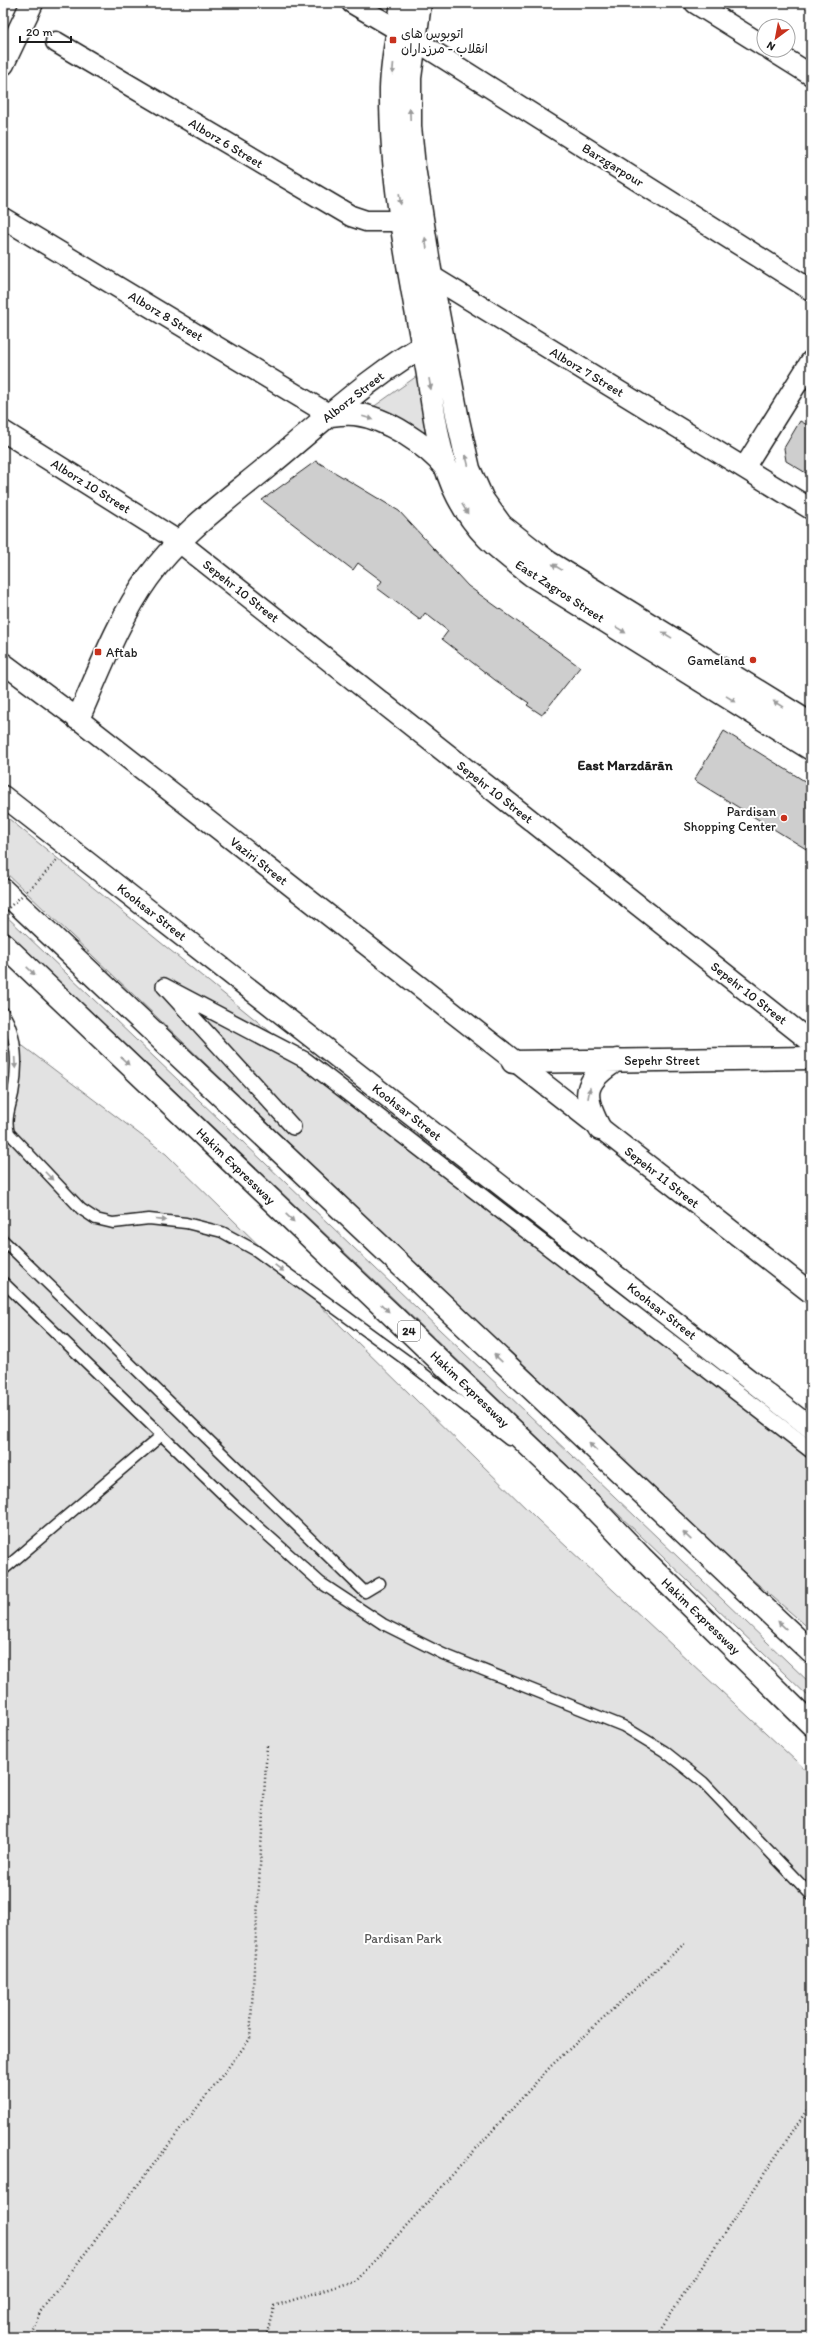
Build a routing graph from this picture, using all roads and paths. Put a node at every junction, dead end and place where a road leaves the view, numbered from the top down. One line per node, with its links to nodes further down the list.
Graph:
1 (32, 3): 10 (main road)
2 (352, 3): 6 (street, Barzgarpour)
3 (402, 3): 6 (main road)
4 (420, 3): 6 (main road)
5 (695, 3): 7 (street)
6 (406, 35): 13 (main road); 15 (street, Barzgarpour)
7 (756, 41)
8 (56, 42): 13 (street, Alborz 6 Street)
9 (784, 58): 11 (street)
10 (3, 64)
11 (811, 75)
12 (3, 218): 18 (street, Alborz 8 Street)
13 (412, 220): 14 (main road)
14 (421, 275): 16 (main road); 20 (street, Alborz 7 Street)
15 (811, 290)
16 (432, 341): 18 (main road, Alborz Street); 21 (main road, East Zagros Street, one-way to 21); 26 (main road, East Zagros Street, one-way to 16)
17 (811, 361): 20 (street)
18 (330, 415): 21 (main road, one-way to 21); 23 (main road, Alborz Street)
19 (3, 431): 23 (street, Alborz 10 Street)
20 (744, 468): 22 (street, Alborz 7 Street)
21 (447, 469): 27 (main road, East Zagros Street, one-way to 27)
22 (811, 509)
23 (178, 541): 25 (main road, Alborz Street); 34 (street, Sepehr 10 Street)
24 (3, 663): 25 (street, Vaziri Street)
25 (78, 719): 37 (street, Vaziri Street)
26 (811, 724)
27 (811, 749)
28 (3, 796): 29 (street, Koohsar Street)
29 (69, 847): 31 (path, bridge); 44 (street, Koohsar Street)
30 (3, 890): 50 (main road, one-way to 30)
31 (3, 914)
32 (3, 944): 47 (main road, Hakim Expressway / 24, one-way to 47)
33 (3, 1012): 38 (lane, one-way to 38)
34 (811, 1042)
35 (811, 1058): 36 (main road, Sepehr Street)
36 (616, 1060): 37 (main road, Sepehr Street); 40 (main road, one-way to 36)
37 (514, 1062): 40 (street, Sepehr 11 Street)
38 (5, 1127): 47 (lane, one-way to 47)
39 (293, 1127): 46 (street)
40 (600, 1129): 43 (street, Sepehr 11 Street)
41 (3, 1240): 49 (lane)
42 (3, 1282): 45 (lane)
43 (811, 1293)
44 (811, 1428)
45 (162, 1435): 48 (lane); 53 (lane)
46 (811, 1450)
47 (589, 1503): 51 (main road, Hakim Expressway / 24)
48 (3, 1570)
49 (380, 1583)
50 (811, 1652)
51 (811, 1724)
52 (267, 1745): 56 (path)
53 (811, 1895)
54 (685, 1943): 57 (path)
55 (811, 2104): 58 (path)
56 (30, 2337)
57 (266, 2337)
58 (656, 2337)

